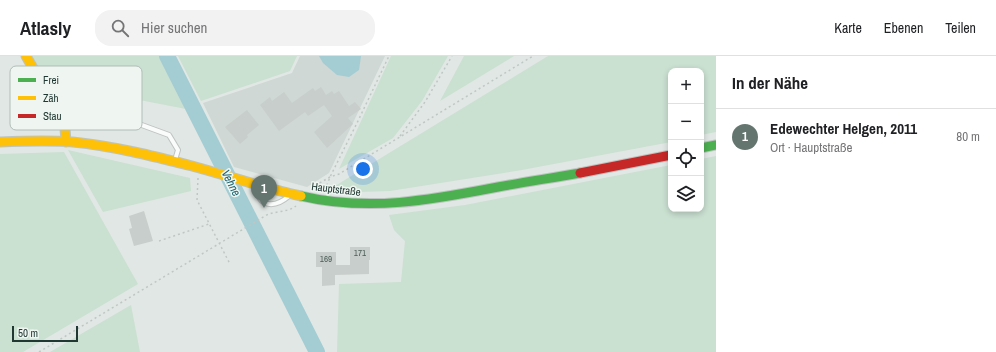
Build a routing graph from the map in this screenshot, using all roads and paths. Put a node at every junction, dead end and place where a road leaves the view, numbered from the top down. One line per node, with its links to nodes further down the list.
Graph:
1 (26, 56): 5 (main road)
2 (389, 56): 16 (path)
3 (452, 56): 8 (path)
4 (533, 56): 8 (path)
5 (32, 66)
6 (142, 125): 14 (lane)
7 (66, 130): 10 (main road)
8 (398, 138): 16 (path)
9 (0, 142): 10 (main road, Hauptstraße)
10 (66, 142): 14 (main road, Hauptstraße)
11 (716, 145): 12 (main road)
12 (704, 147)
13 (668, 156): 20 (main road, Hauptstraße)
14 (174, 162): 15 (main road, Hauptstraße)
15 (198, 168): 17 (main road, Hauptstraße); 22 (path)
16 (330, 177): 18 (path); 20 (path)
17 (257, 184): 19 (main road, Hauptstraße); 19 (lane)
18 (313, 187)
19 (289, 193): 20 (main road, Hauptstraße)
20 (320, 200)
21 (260, 219): 24 (path)
22 (209, 224): 23 (path); 24 (path)
23 (159, 241)
24 (220, 244): 25 (path); 26 (path)
25 (230, 264)
26 (39, 352)

